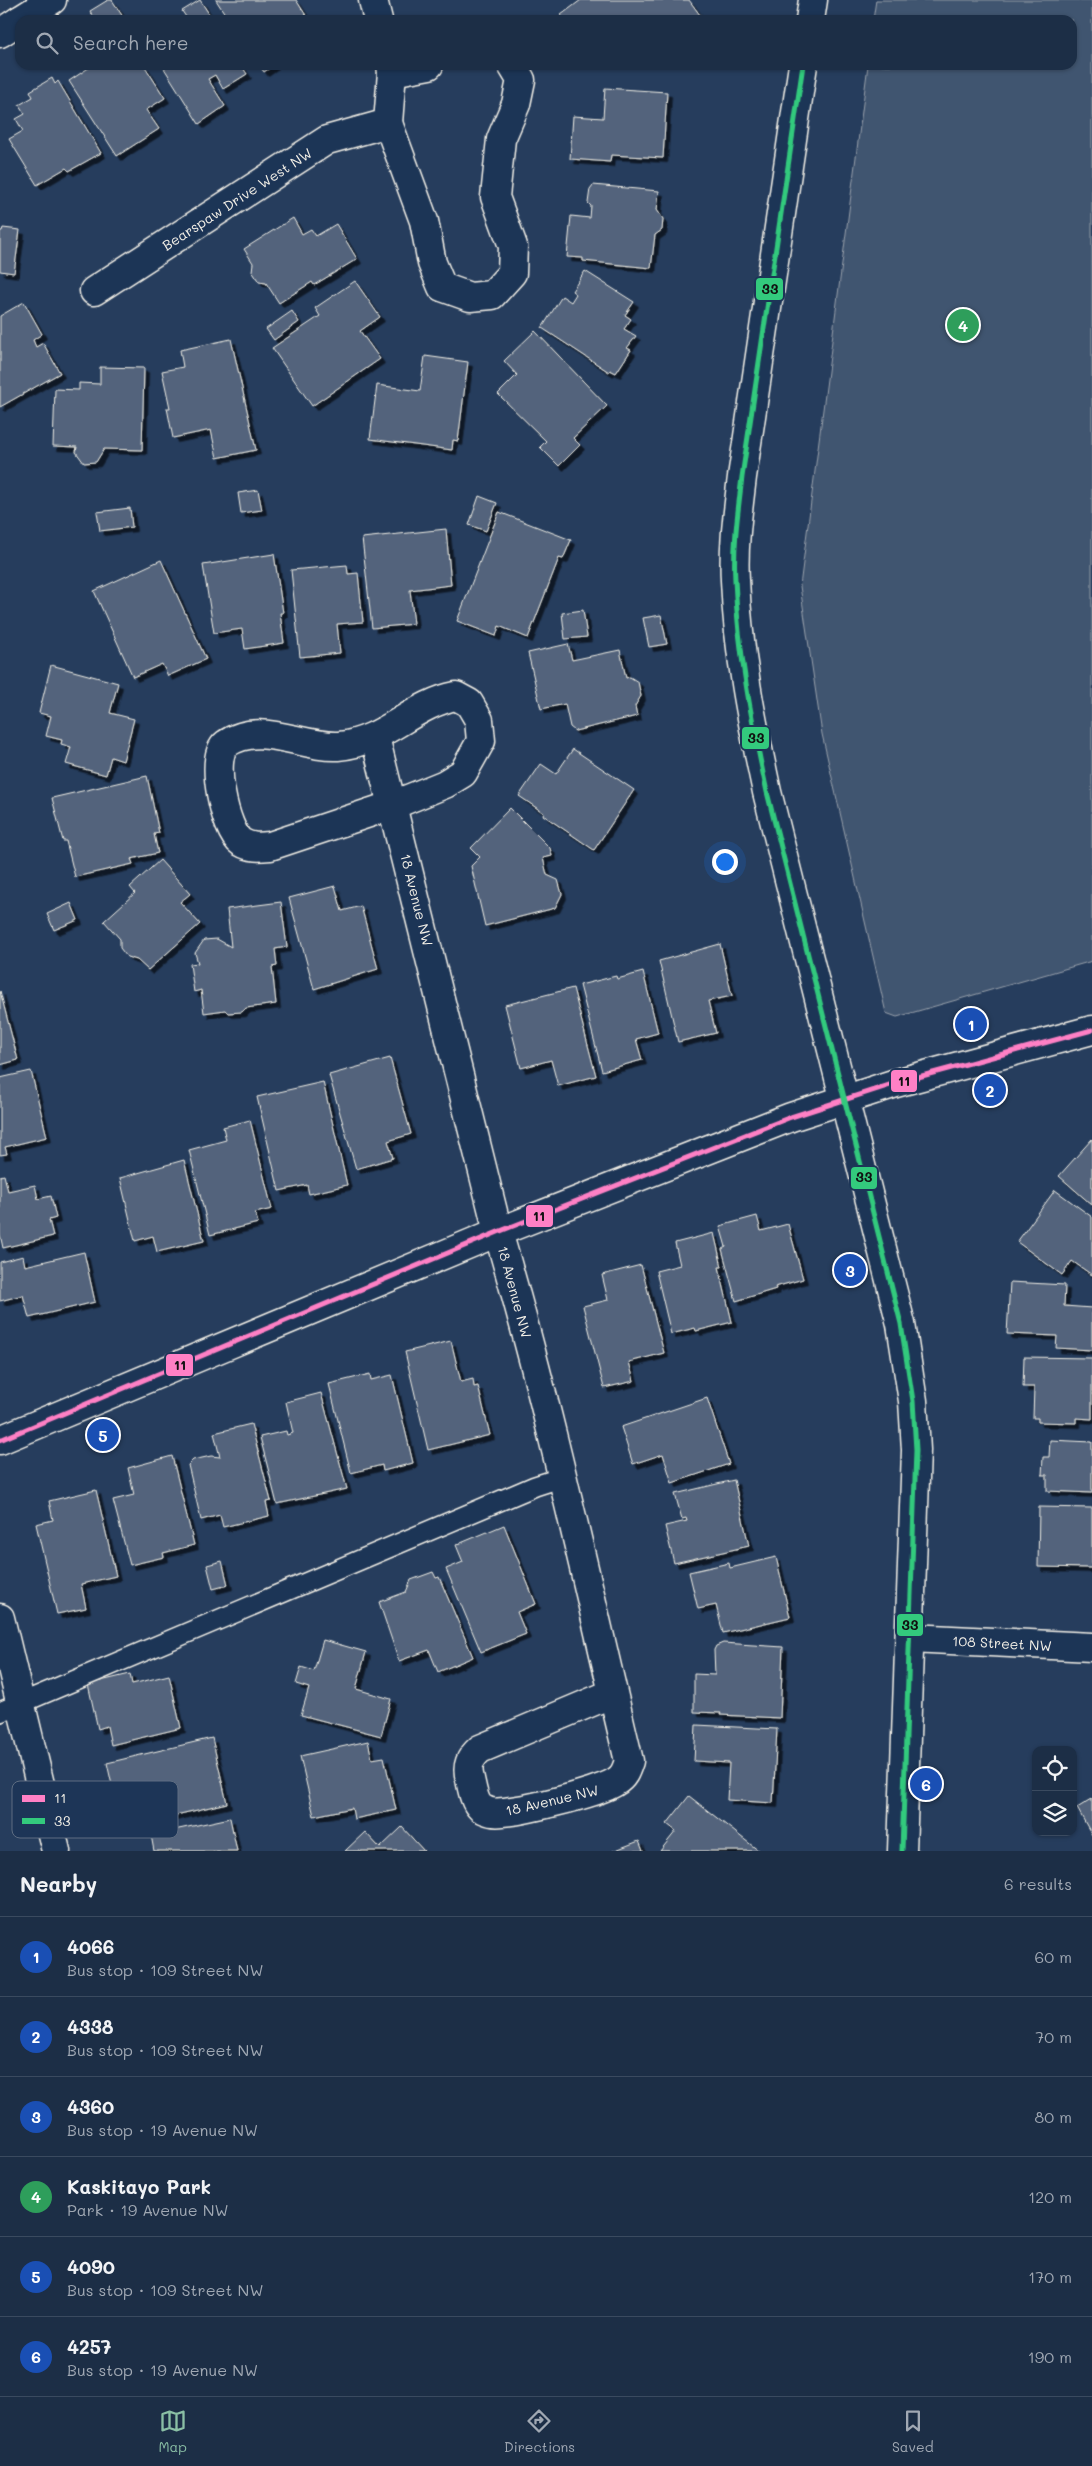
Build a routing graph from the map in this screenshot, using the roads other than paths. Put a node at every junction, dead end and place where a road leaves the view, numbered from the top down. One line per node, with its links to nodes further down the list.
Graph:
1 (52, 0): 4 (street)
2 (373, 0): 5 (street)
3 (813, 0): 6 (street)
4 (28, 15)
5 (377, 15)
6 (811, 15)
7 (15, 23): 8 (street)
8 (0, 33)
9 (391, 70): 12 (street)
10 (515, 70): 12 (street)
11 (803, 70): 17 (street)
12 (388, 123): 13 (street, Bearspaw Drive West NW)
13 (94, 291)
14 (375, 737): 15 (street, 18 Avenue NW); 15 (street); 15 (street)
15 (393, 805): 18 (street, 18 Avenue NW)
16 (1092, 1030): 17 (street)
17 (845, 1098): 18 (street); 22 (street)
18 (498, 1232): 19 (street); 20 (street, 18 Avenue NW)
19 (0, 1440)
20 (563, 1477): 24 (street, 18 Avenue NW); 25 (lane)
21 (0, 1618): 25 (street)
22 (911, 1638): 23 (street, 108 Street NW); 29 (street)
23 (1092, 1647)
24 (613, 1693): 24 (street, 18 Avenue NW)
25 (10, 1707): 26 (street)
26 (34, 1781)
27 (52, 1838): 28 (street)
28 (56, 1851)
29 (902, 1851)

